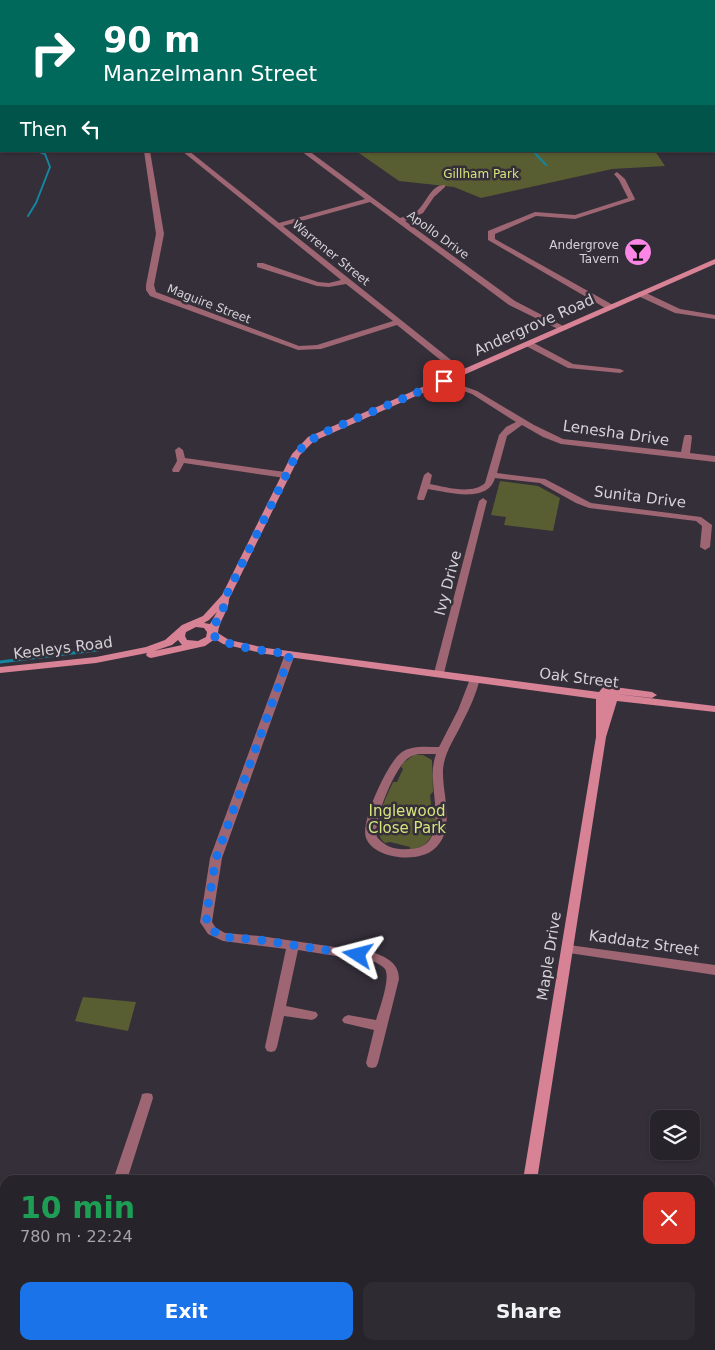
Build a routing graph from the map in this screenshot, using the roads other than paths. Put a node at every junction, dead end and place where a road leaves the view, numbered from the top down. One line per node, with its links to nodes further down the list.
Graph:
1 (149, 152): 15 (street, Maguire Street)
2 (186, 152): 8 (street, Warrener Street)
3 (305, 152): 6 (street, Apollo Drive)
4 (617, 174): 13 (street)
5 (443, 186): 7 (street)
6 (370, 200): 7 (street, Apollo Drive); 8 (street)
7 (399, 221): 16 (street, Apollo Drive)
8 (278, 225): 11 (street, Warrener Street)
9 (715, 261): 12 (street, Andergrove Road)
10 (260, 265): 11 (street)
11 (347, 281): 15 (street, Warrener Street)
12 (641, 294): 13 (street, Andergrove Road); 14 (street)
13 (610, 307): 16 (street, Andergrove Road)
14 (715, 317)
15 (398, 322): 19 (street, Warrener Street)
16 (563, 328): 17 (street, Andergrove Road)
17 (529, 344): 18 (street); 19 (street, Andergrove Road)
18 (620, 371)
19 (460, 374): 20 (street, Andergrove Road); 21 (street, Lenesha Drive)
20 (444, 381): 21 (street, Lenesha Drive); 29 (street, Andergrove Road)
21 (467, 388): 22 (street, Lenesha Drive)
22 (523, 422): 25 (street, Lenesha Drive); 31 (street)
23 (688, 437): 25 (street)
24 (179, 450): 27 (street)
25 (686, 455): 26 (street, Lenesha Drive)
26 (715, 459)
27 (181, 460): 28 (street); 29 (street)
28 (176, 470)
29 (285, 474): 36 (street, Andergrove Road)
30 (428, 475): 32 (street)
31 (492, 475): 32 (street); 35 (street, Sunita Drive)
32 (425, 486): 33 (street)
33 (421, 498)
34 (483, 502): 45 (street, Ivy Drive)
35 (705, 547)
36 (226, 596): 37 (street, Andergrove Road); 38 (street, Andergrove Road)
37 (189, 626): 38 (street); 39 (street)
38 (213, 633): 40 (street); 41 (street, Oak Street)
39 (180, 634): 40 (street); 43 (street, Keeleys Road)
40 (198, 645): 41 (street, Oak Street); 43 (street, Keeleys Road)
41 (266, 651): 42 (street, Oak Street)
42 (290, 654): 45 (street, Oak Street); 50 (street)
43 (130, 655): 44 (street, Keeleys Road)
44 (0, 670)
45 (439, 673): 46 (street, Oak Street)
46 (476, 677): 47 (street, Oak Street); 49 (street)
47 (607, 694): 48 (street, Oak Street); 51 (street, Maple Drive)
48 (715, 708)
49 (441, 751): 49 (street)
50 (293, 945): 53 (street); 56 (street)
51 (569, 949): 52 (street, Kaddatz Street); 61 (street, Maple Drive)
52 (715, 970)
53 (279, 1010): 54 (street); 57 (street)
54 (312, 1015)
55 (348, 1020): 56 (street)
56 (380, 1026): 58 (street)
57 (271, 1047)
58 (372, 1063)
59 (147, 1098): 60 (street)
60 (122, 1175)
61 (531, 1175)

